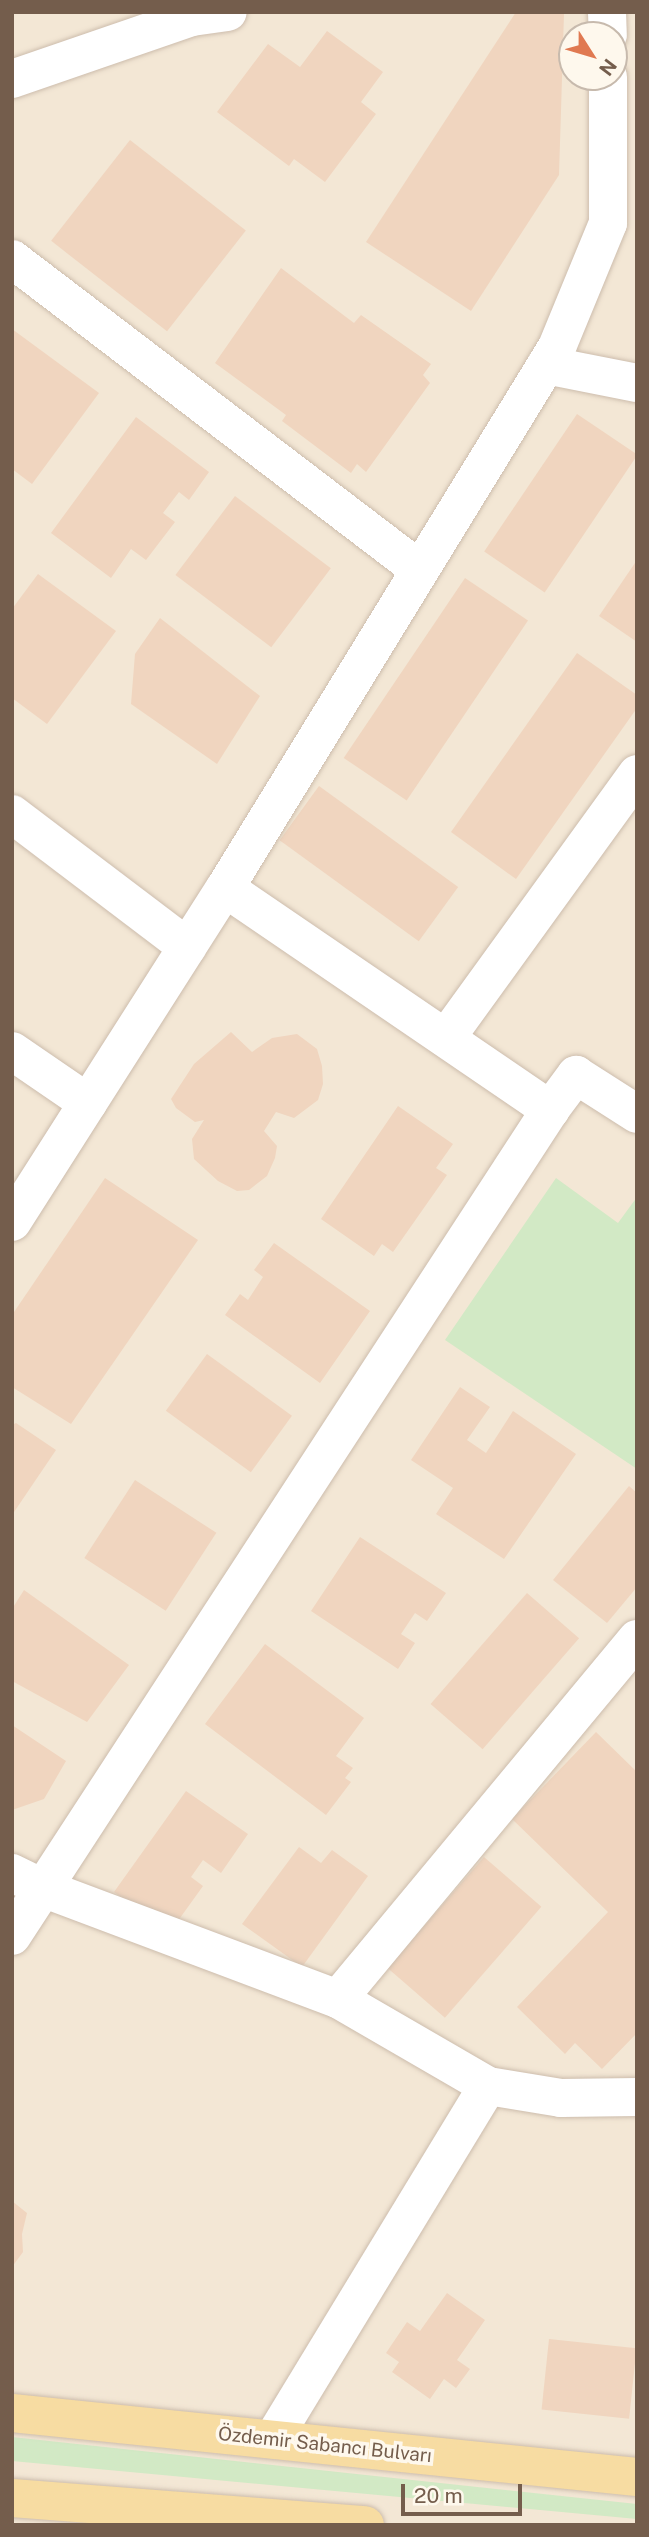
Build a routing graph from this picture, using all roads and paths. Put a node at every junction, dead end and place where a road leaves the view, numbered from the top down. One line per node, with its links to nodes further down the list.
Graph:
1 (228, 12): 2 (street)
2 (12, 79)
3 (608, 91): 5 (street)
4 (12, 259): 7 (street)
5 (546, 365): 6 (street); 7 (street)
6 (637, 383)
7 (420, 570): 10 (street)
8 (637, 774): 12 (street)
9 (12, 814): 11 (street)
10 (225, 888): 11 (street); 12 (street)
11 (187, 947): 14 (street)
12 (446, 1038): 15 (street)
13 (12, 1051): 14 (street)
14 (88, 1103): 17 (street)
15 (550, 1110): 16 (street); 19 (street)
16 (637, 1114)
17 (12, 1222)
18 (637, 1639): 21 (street)
19 (29, 1881): 20 (street); 21 (street)
20 (12, 1936)
21 (338, 1999): 22 (street)
22 (488, 2085): 23 (street); 25 (street)
23 (637, 2097)
24 (12, 2413): 25 (main road, Özdemir Sabancı Bulvarı)
25 (273, 2439): 26 (main road, Özdemir Sabancı Bulvarı)
26 (637, 2477)
27 (12, 2498): 28 (main road)
28 (365, 2525)

